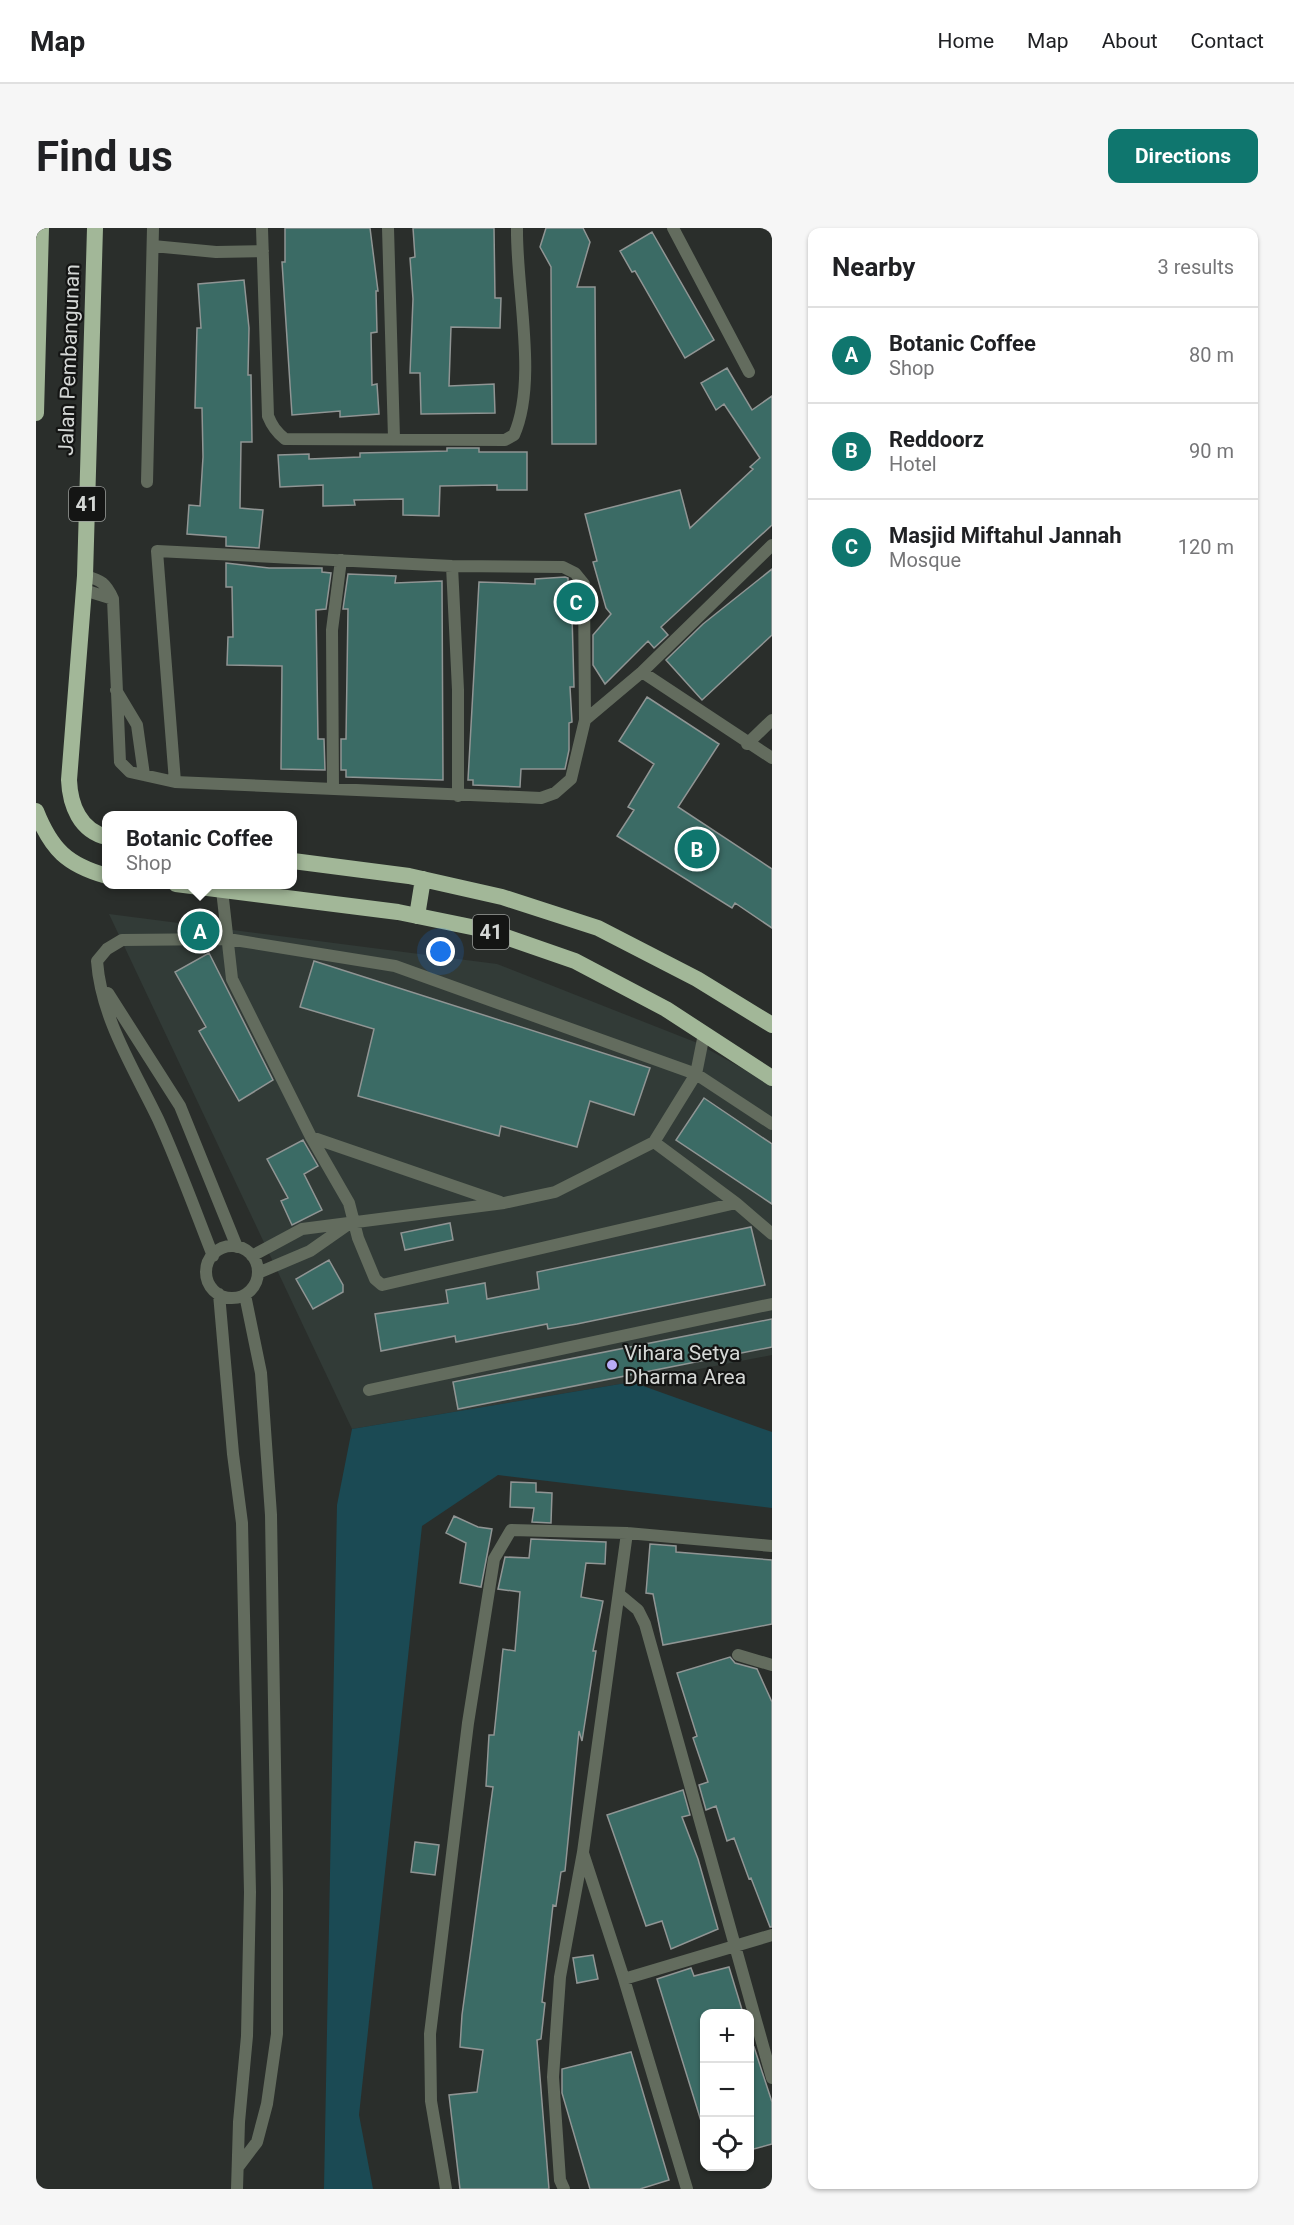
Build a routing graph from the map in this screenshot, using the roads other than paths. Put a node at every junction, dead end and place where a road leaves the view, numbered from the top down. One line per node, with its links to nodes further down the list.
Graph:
1 (41, 228): 11 (highway, Jalan Pembangunan)
2 (95, 228): 17 (highway, Jalan Pembangunan / 41)
3 (153, 228): 8 (street)
4 (262, 228): 9 (street)
5 (388, 228): 12 (street)
6 (517, 228): 12 (street)
7 (673, 228): 10 (street)
8 (153, 246): 9 (street); 13 (street)
9 (263, 251): 12 (street)
10 (748, 372)
11 (36, 413)
12 (394, 438)
13 (147, 482)
14 (772, 545): 18 (street)
15 (341, 560): 16 (street); 25 (street); 26 (street)
16 (452, 566): 20 (street); 27 (street)
17 (84, 583): 19 (street); 29 (highway, Jalan Pembangunan / 41)
18 (642, 672): 20 (street); 22 (street)
19 (115, 690): 24 (street); 24 (street)
20 (585, 720): 27 (street)
21 (772, 720): 22 (street)
22 (747, 744): 23 (street)
23 (772, 758)
24 (144, 776): 25 (street)
25 (175, 782): 26 (street)
26 (333, 788): 27 (street)
27 (458, 796)
28 (36, 811): 30 (highway)
29 (102, 834)
30 (41, 837): 32 (highway)
31 (297, 862): 33 (highway, 41)
32 (102, 875)
33 (423, 879): 36 (highway); 39 (highway, 41)
34 (213, 889): 35 (highway, 41)
35 (222, 890): 36 (highway, 41); 37 (street)
36 (417, 916): 40 (highway, 41)
37 (228, 939): 38 (street); 41 (street); 44 (street)
38 (98, 976): 50 (street); 51 (street)
39 (772, 1025)
40 (704, 1034): 41 (street); 42 (highway, 41)
41 (696, 1074): 43 (street); 45 (street)
42 (772, 1078)
43 (772, 1124)
44 (311, 1137): 46 (street); 48 (street)
45 (654, 1142): 46 (street); 47 (street)
46 (504, 1203): 48 (street)
47 (736, 1203): 48 (street); 49 (street)
48 (353, 1220): 52 (street); 53 (street)
49 (772, 1234)
50 (237, 1247): 51 (street); 52 (street)
51 (213, 1256): 54 (street)
52 (252, 1256): 53 (street)
53 (258, 1273): 55 (street)
54 (219, 1294): 55 (street); 68 (street)
55 (245, 1295): 68 (street)
56 (772, 1304): 57 (street)
57 (369, 1390)
58 (627, 1533): 59 (street); 60 (street); 70 (street)
59 (772, 1546)
60 (620, 1595): 63 (street); 65 (street)
61 (738, 1655): 62 (street)
62 (772, 1665)
63 (583, 1852): 66 (street); 71 (street)
64 (772, 1935): 65 (street)
65 (734, 1947): 66 (street); 67 (street)
66 (624, 1979): 72 (street)
67 (772, 2078)
68 (238, 2167): 69 (street)
69 (237, 2189)
70 (446, 2189)
71 (564, 2189)
72 (687, 2189)

